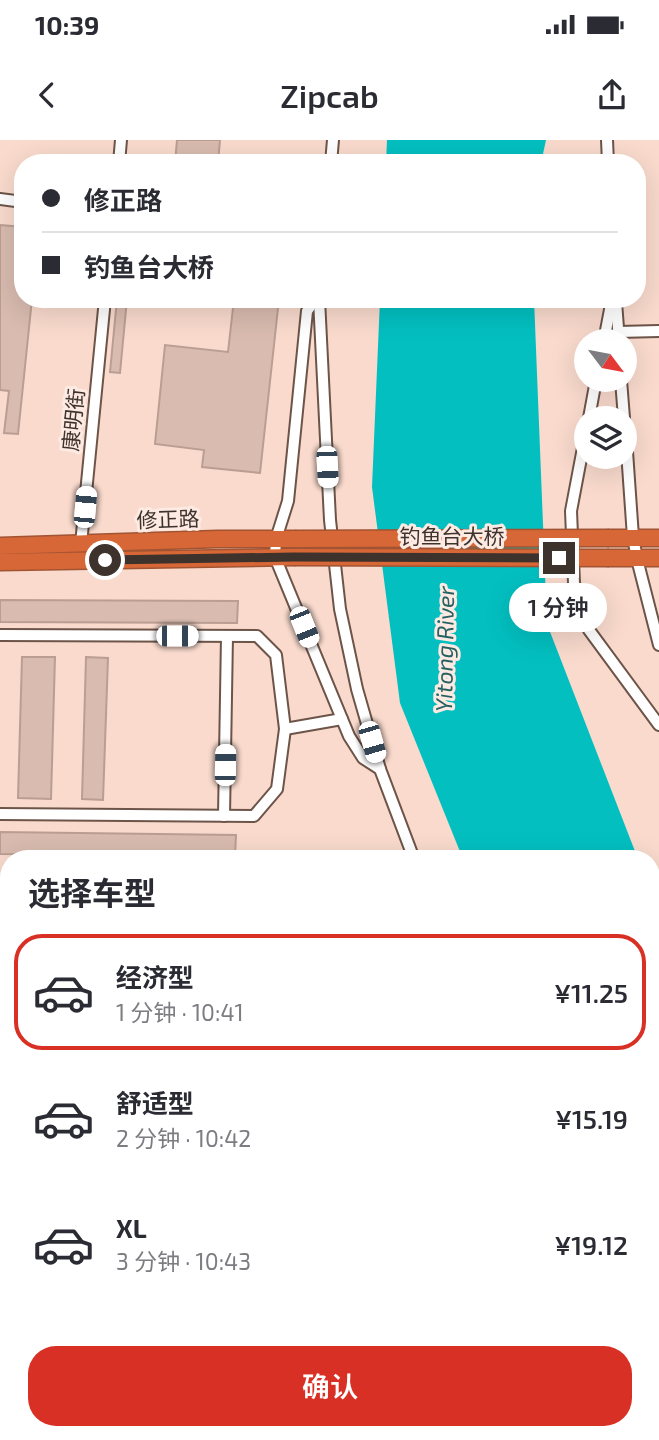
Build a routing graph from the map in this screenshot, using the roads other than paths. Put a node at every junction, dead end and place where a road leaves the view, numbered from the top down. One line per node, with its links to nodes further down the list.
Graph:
1 (105, 308): 15 (street, 康明街)
2 (310, 308): 14 (street)
3 (318, 308): 27 (street)
4 (612, 308): 6 (street)
5 (615, 308): 7 (street)
6 (607, 329)
7 (617, 329)
8 (659, 331): 9 (street)
9 (637, 334)
10 (579, 469): 25 (street)
11 (629, 469): 12 (street)
12 (634, 537): 13 (highway, 修正路); 14 (highway, 修正路, bridge); 19 (street)
13 (659, 538)
14 (276, 539): 15 (highway, 修正路); 17 (street)
15 (81, 544): 16 (highway, 修正路)
16 (0, 546)
17 (275, 557): 19 (highway, 钓鱼台大桥, bridge); 20 (highway, 修正路); 24 (street)
18 (659, 558): 19 (highway, 钓鱼台大桥)
19 (637, 559): 23 (street)
20 (0, 562)
21 (0, 635): 22 (street)
22 (227, 636): 26 (street); 29 (street)
23 (659, 645)
24 (342, 719): 26 (street); 27 (street)
25 (659, 725)
26 (285, 729): 29 (street)
27 (380, 769): 30 (street)
28 (0, 814): 29 (street)
29 (224, 816)
30 (411, 850)

